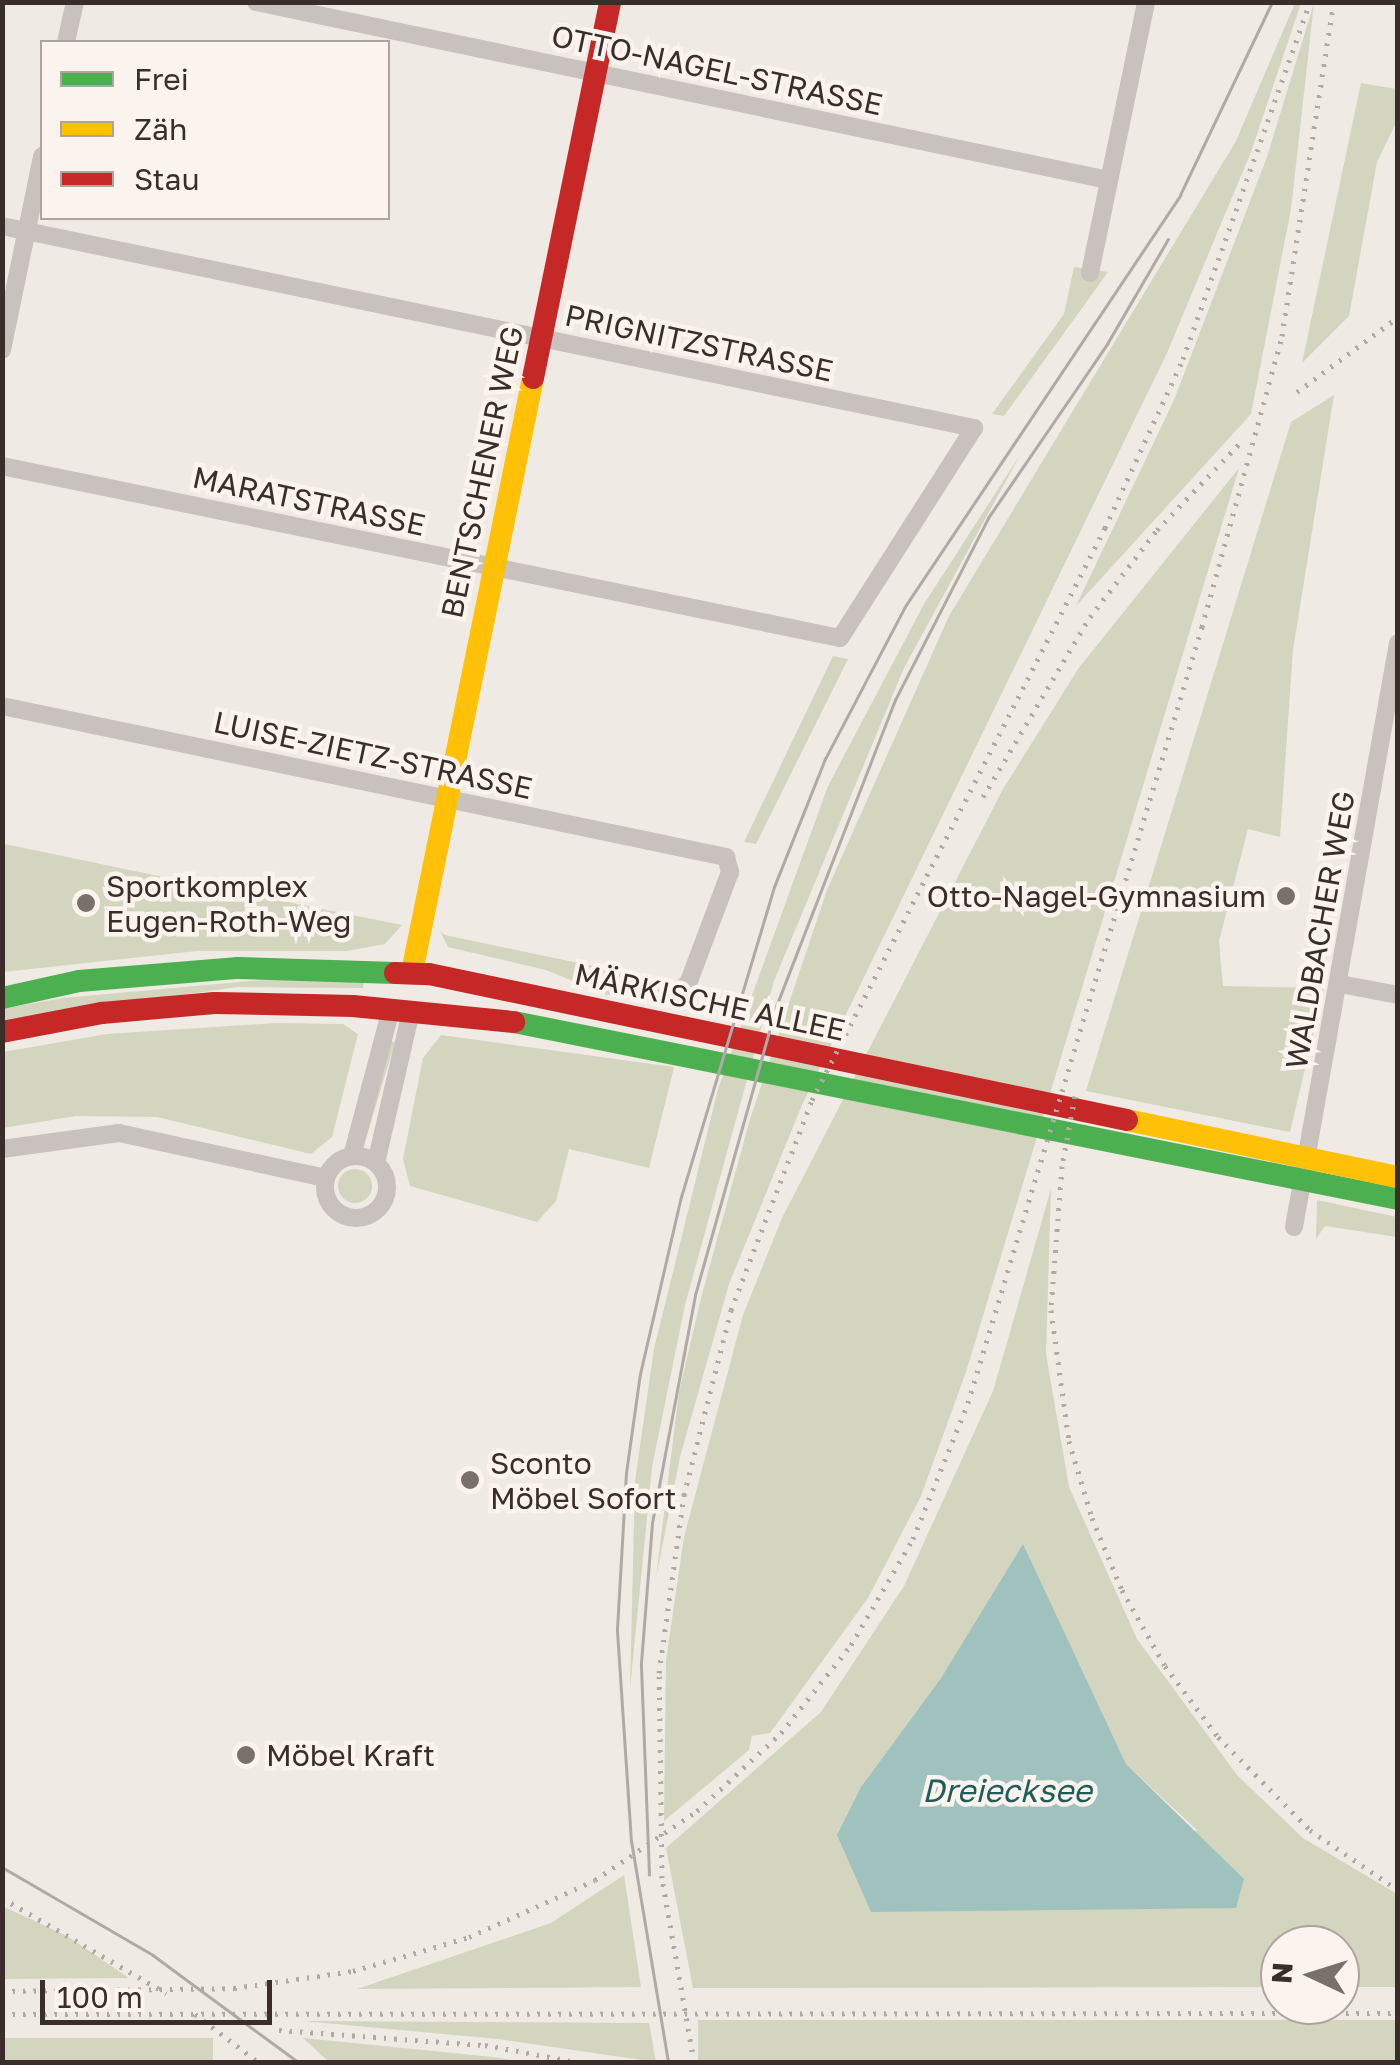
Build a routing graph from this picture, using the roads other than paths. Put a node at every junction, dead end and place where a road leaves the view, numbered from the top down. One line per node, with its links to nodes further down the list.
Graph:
1 (75, 2): 5 (street)
2 (256, 2): 6 (street, OTTO-NAGEL-STRASSE)
3 (610, 2): 6 (main road, BENTSCHENER WEG)
4 (1146, 2): 8 (street)
5 (66, 40)
6 (595, 73): 8 (street, OTTO-NAGEL-STRASSE); 12 (main road, BENTSCHENER WEG)
7 (40, 166): 10 (street)
8 (1108, 180): 11 (street)
9 (2, 226): 10 (street, PRIGNITZSTRASSE)
10 (27, 231): 12 (street, PRIGNITZSTRASSE); 13 (street)
11 (1090, 273)
12 (540, 338): 15 (main road, BENTSCHENER WEG); 16 (street, PRIGNITZSTRASSE)
13 (2, 350)
14 (2, 466): 15 (street, MARATSTRASSE)
15 (492, 567): 16 (street, MARATSTRASSE); 19 (main road, BENTSCHENER WEG)
16 (840, 638)
17 (1397, 644): 21 (street, WALDBACHER WEG)
18 (2, 706): 19 (street, LUISE-ZIETZ-STRASSE)
19 (444, 798): 20 (main road, BENTSCHENER WEG); 22 (street, LUISE-ZIETZ-STRASSE)
20 (409, 966): 24 (main road, MÄRKISCHE ALLEE); 25 (main road, BENTSCHENER WEG); 26 (main road, MÄRKISCHE ALLEE)
21 (1340, 984): 23 (street); 35 (street, WALDBACHER WEG)
22 (672, 994)
23 (1398, 995)
24 (2, 998)
25 (401, 1010): 26 (main road, MÄRKISCHE ALLEE); 27 (main road, MÄRKISCHE ALLEE); 29 (street); 30 (street)
26 (626, 1029): 31 (main road, MÄRKISCHE ALLEE)
27 (2, 1032)
28 (2, 1149): 33 (street)
29 (352, 1156): 30 (street); 33 (street)
30 (376, 1163): 33 (street)
31 (1323, 1173): 32 (main road, MÄRKISCHE ALLEE); 34 (main road, MÄRKISCHE ALLEE)
32 (1398, 1177)
33 (326, 1178)
34 (1398, 1199)
35 (1294, 1227)

